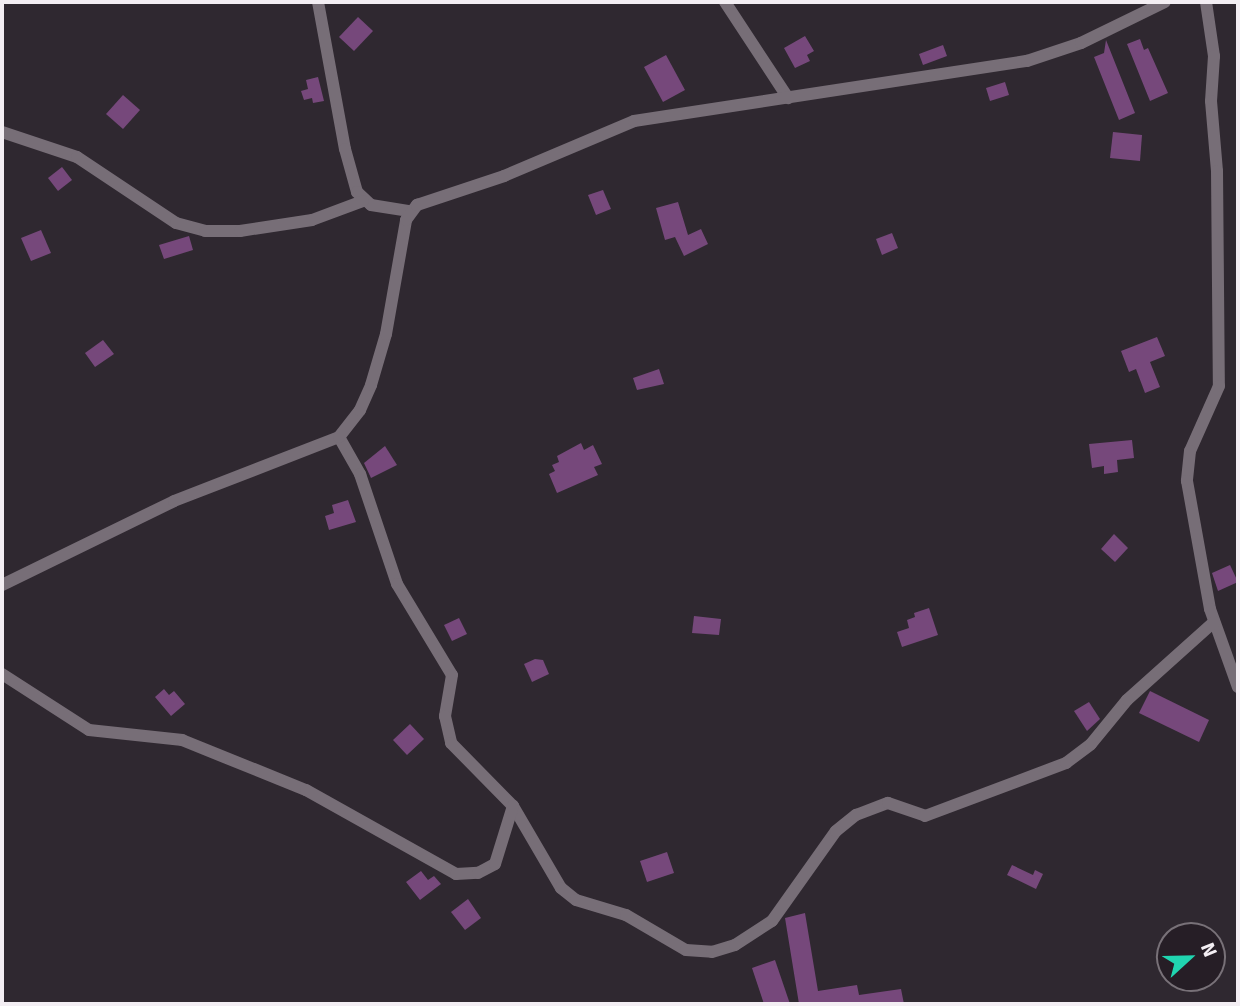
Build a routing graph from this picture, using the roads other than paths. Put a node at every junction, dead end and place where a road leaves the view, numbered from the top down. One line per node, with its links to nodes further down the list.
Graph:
1 (318, 2): 7 (street)
2 (725, 2): 5 (street)
3 (1166, 2): 5 (street)
4 (1206, 2): 11 (street)
5 (789, 98): 8 (street)
6 (2, 132): 7 (street)
7 (363, 201): 8 (street)
8 (410, 211): 9 (street)
9 (339, 437): 10 (street); 14 (street)
10 (2, 585)
11 (1214, 622): 13 (street); 14 (street)
12 (2, 674): 14 (street)
13 (1238, 687)
14 (513, 806)

